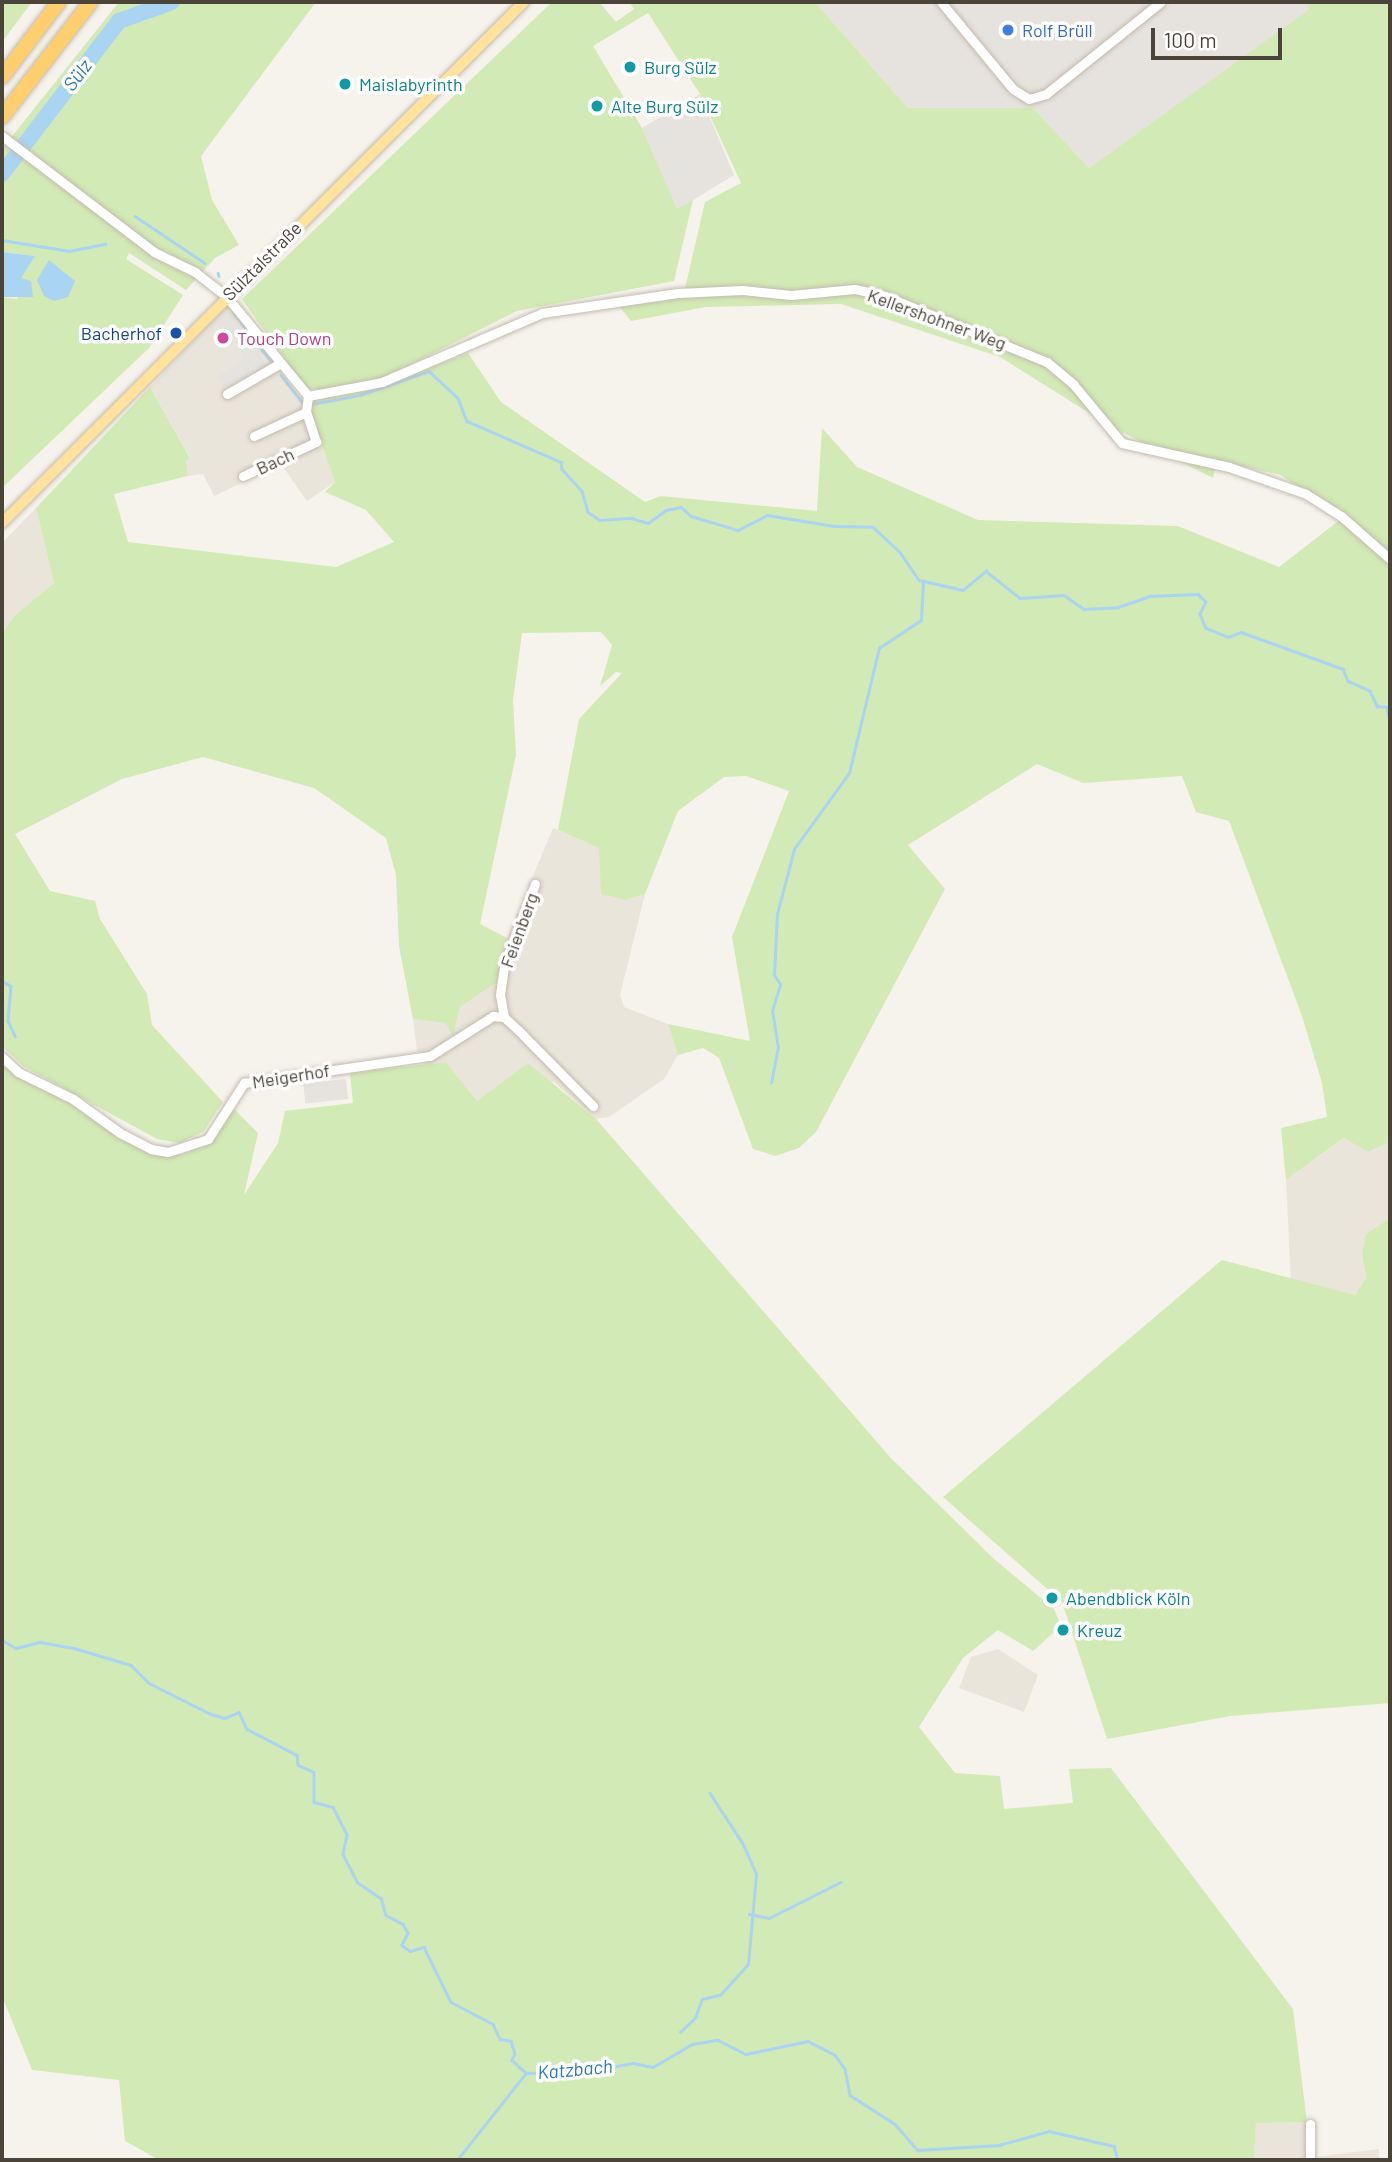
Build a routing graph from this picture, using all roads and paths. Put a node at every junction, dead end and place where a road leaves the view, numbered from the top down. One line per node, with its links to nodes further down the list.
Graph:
1 (60, 2): 6 (highway)
2 (91, 2): 7 (highway)
3 (524, 2): 9 (main road, Sülztalstraße)
4 (941, 2): 5 (street)
5 (1161, 2)
6 (2, 77)
7 (2, 117)
8 (2, 136): 9 (street)
9 (226, 296): 10 (street); 16 (main road, Sülztalstraße)
10 (279, 364): 11 (street); 12 (street)
11 (228, 394)
12 (308, 396): 13 (street, Bach); 17 (street, Kellershohner Weg)
13 (306, 412): 14 (street, Bach); 15 (street, Bach)
14 (254, 436)
15 (243, 476)
16 (2, 523)
17 (1390, 559)
18 (535, 884): 19 (street, Feienberg)
19 (504, 1017): 20 (street, Meigerhof); 21 (street)
20 (2, 1057)
21 (593, 1106)
22 (1310, 2124): 23 (street)
23 (1310, 2160)

